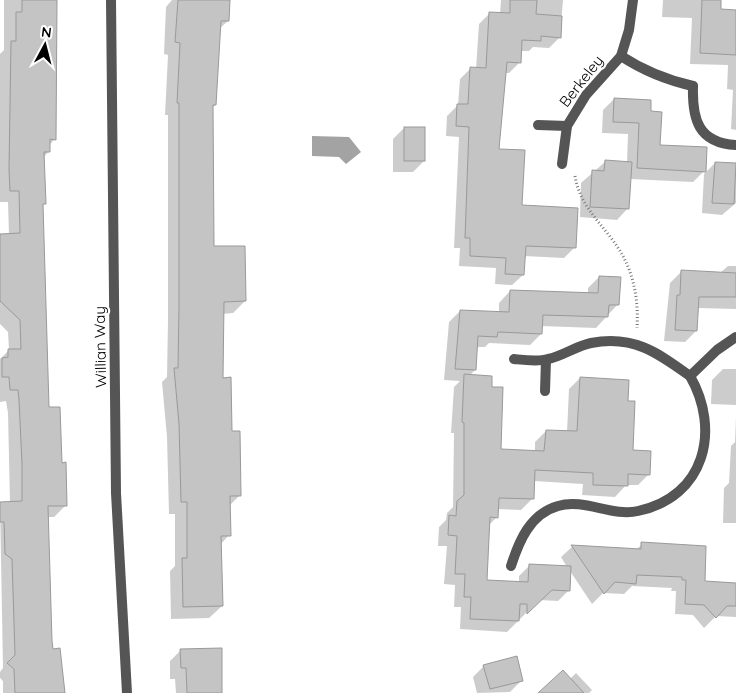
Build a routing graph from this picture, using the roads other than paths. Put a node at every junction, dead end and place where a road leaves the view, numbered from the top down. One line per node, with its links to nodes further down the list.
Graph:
1 (111, 0): 14 (street, Willian Way)
2 (633, 0): 3 (street, Berkeley)
3 (621, 56): 5 (street, Berkeley); 6 (street, Berkeley)
4 (538, 125): 5 (street, Berkeley)
5 (567, 126): 7 (street, Berkeley)
6 (736, 145)
7 (562, 164)
8 (736, 337): 11 (street)
9 (514, 359): 10 (street)
10 (546, 360): 11 (street); 12 (street)
11 (690, 376): 13 (street)
12 (545, 391)
13 (511, 566)
14 (127, 693)

